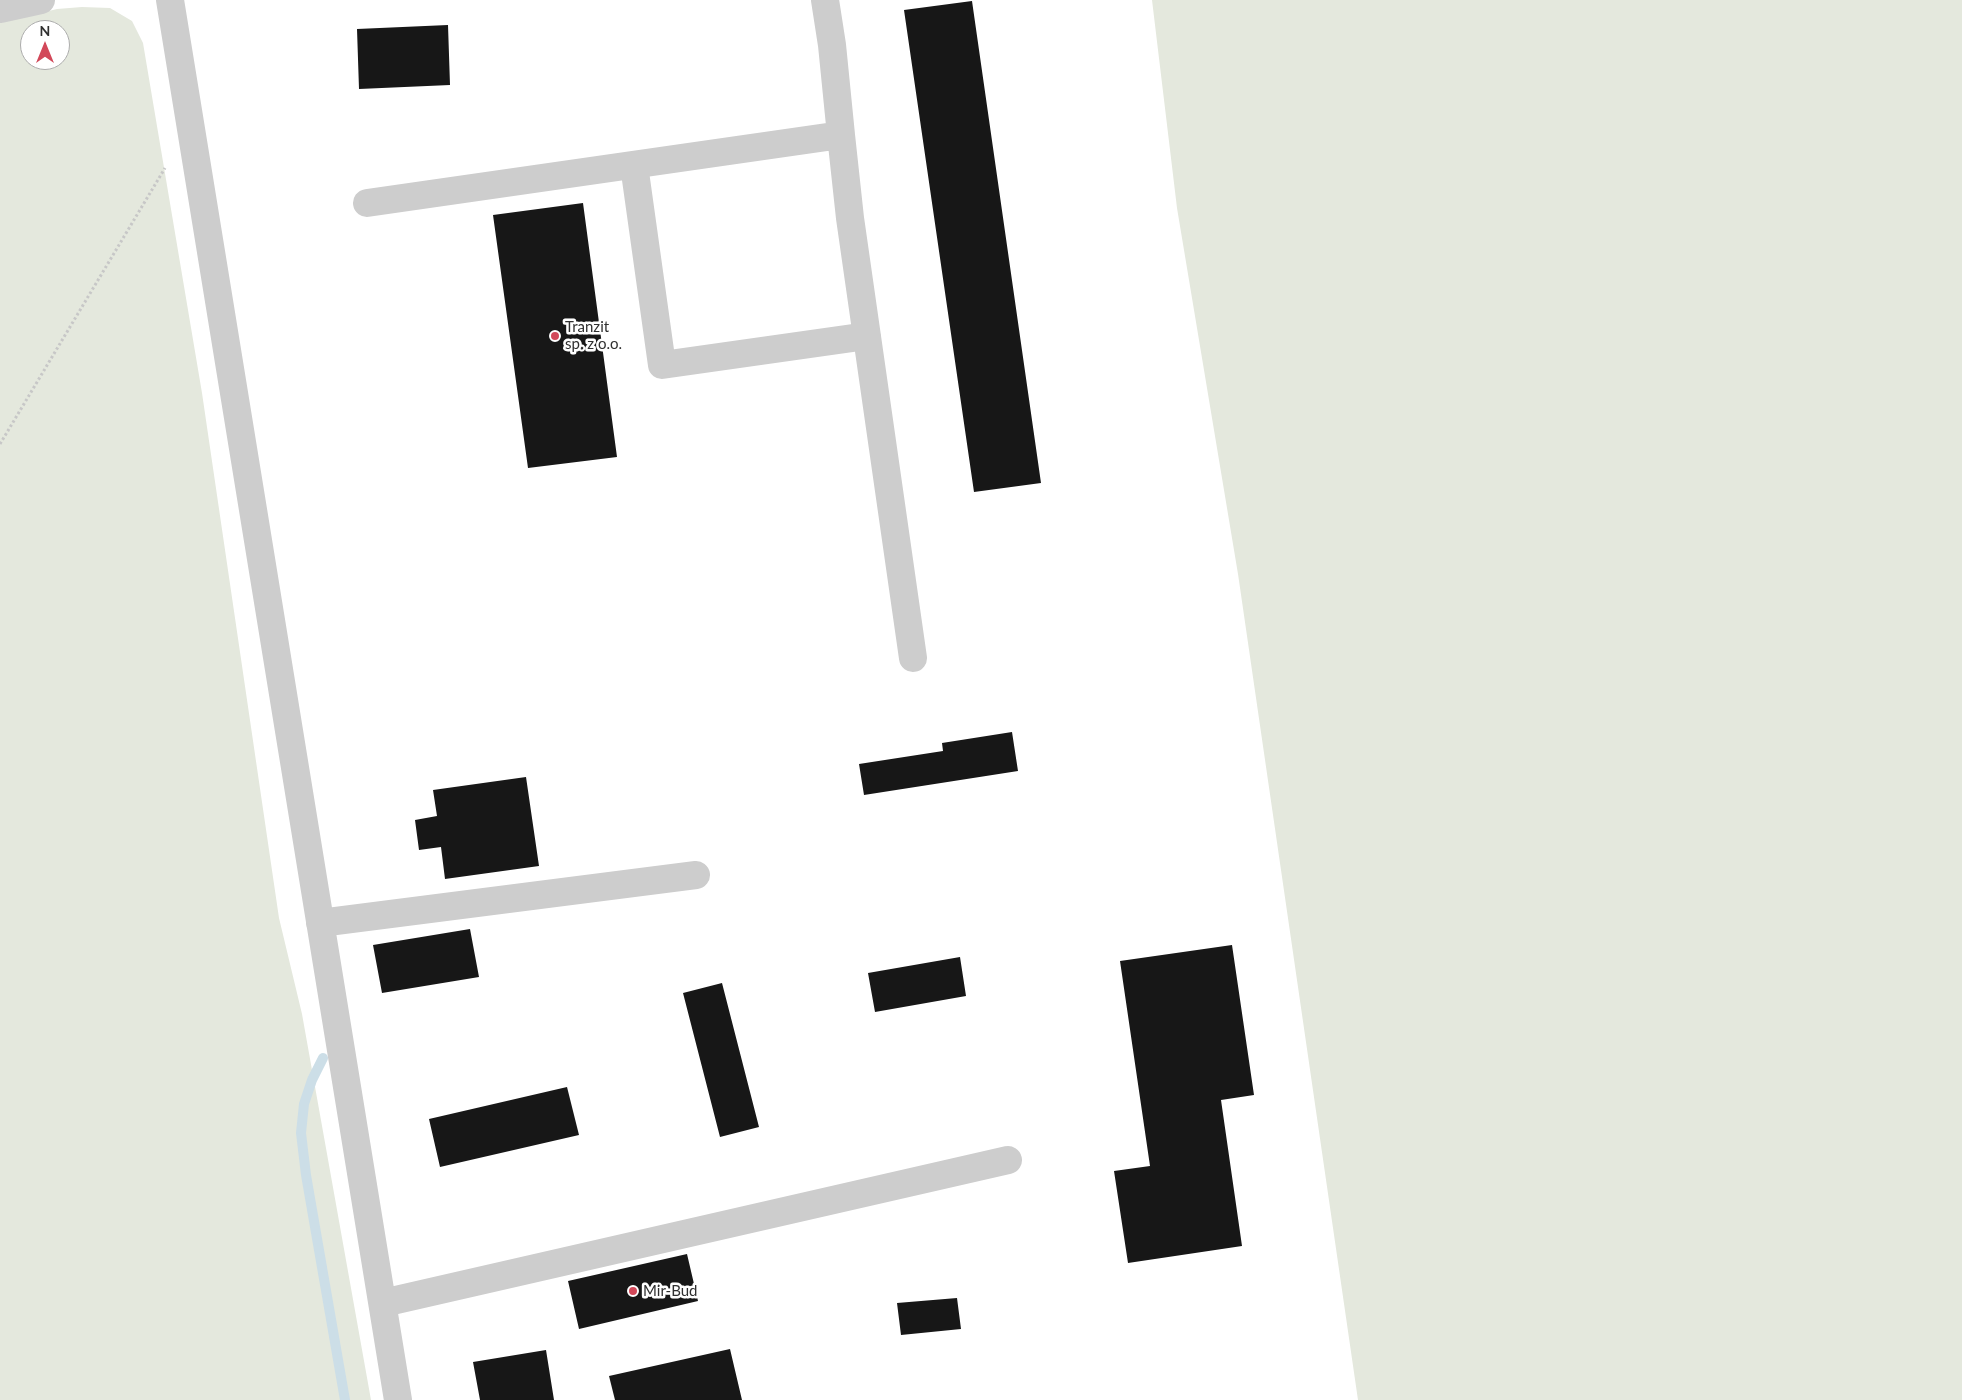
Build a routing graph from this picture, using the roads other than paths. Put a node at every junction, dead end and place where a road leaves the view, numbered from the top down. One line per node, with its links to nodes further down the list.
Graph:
1 (41, 0): 4 (street)
2 (170, 0): 11 (street)
3 (825, 0): 5 (street)
4 (0, 9)
5 (841, 134): 6 (street); 8 (street)
6 (634, 165): 7 (street); 8 (street)
7 (367, 204)
8 (867, 336): 9 (street)
9 (913, 658)
10 (696, 875): 11 (street)
11 (320, 923): 13 (street)
12 (1008, 1160): 13 (street)
13 (383, 1303): 14 (street)
14 (398, 1400)

